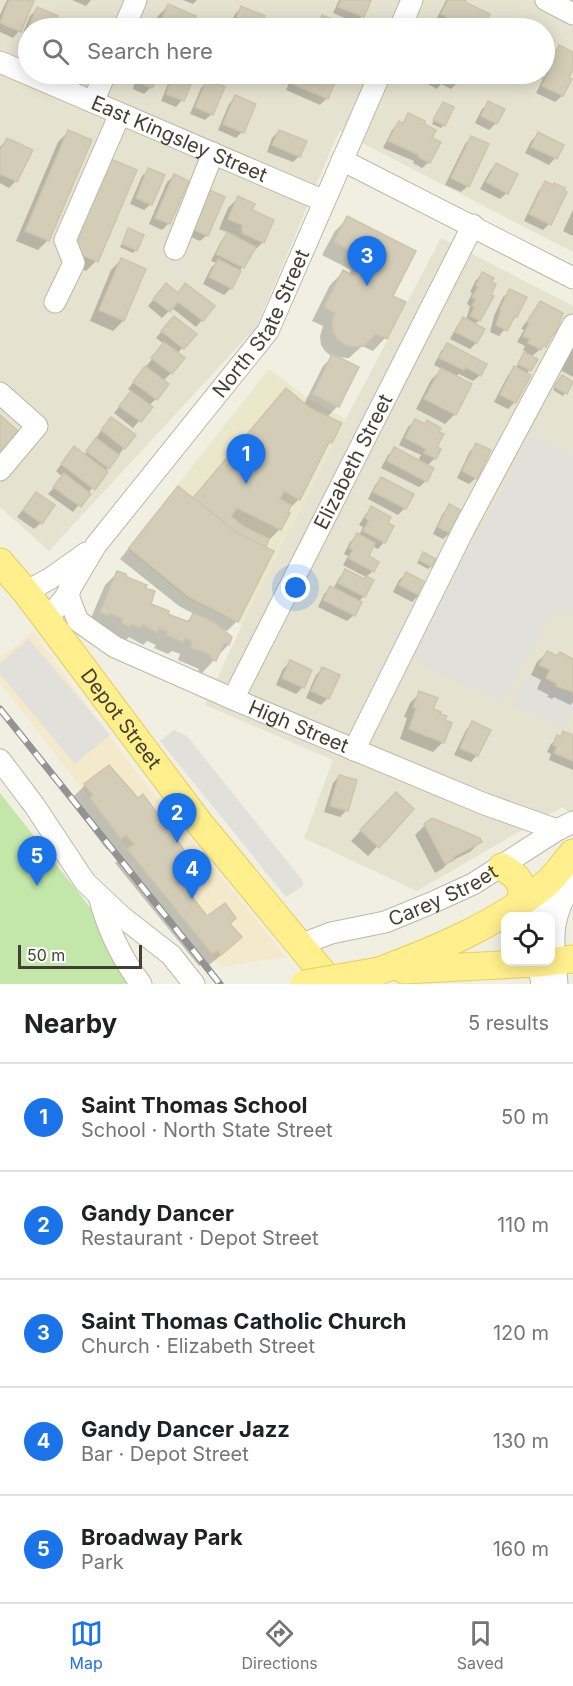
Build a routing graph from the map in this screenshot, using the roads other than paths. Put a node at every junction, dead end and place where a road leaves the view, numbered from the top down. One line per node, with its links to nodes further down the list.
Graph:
1 (136, 0): 5 (street)
2 (412, 0): 6 (street)
3 (546, 0): 4 (street)
4 (573, 14)
5 (128, 18)
6 (404, 18)
7 (0, 62): 8 (street, East Kingsley Street)
8 (18, 70)
9 (51, 84): 12 (street, East Kingsley Street)
10 (101, 84): 12 (street)
11 (376, 84): 15 (street, North State Street)
12 (93, 102): 13 (street, East Kingsley Street)
13 (120, 114): 14 (street, East Kingsley Street); 20 (street)
14 (213, 153): 16 (street, East Kingsley Street); 18 (street)
15 (342, 160): 16 (street, North State Street); 17 (street)
16 (324, 201): 24 (street, North State Street)
17 (473, 225): 19 (street); 29 (street, Elizabeth Street)
18 (175, 249)
19 (573, 278)
20 (56, 302)
21 (573, 325): 30 (street)
22 (0, 393): 23 (street)
23 (0, 470)
24 (96, 545): 26 (street); 27 (street)
25 (0, 562): 27 (main road, Depot Street)
26 (69, 589): 28 (street); 29 (street, High Street)
27 (26, 592): 28 (main road, Depot Street)
28 (46, 620): 38 (main road, Depot Street)
29 (232, 699): 30 (street, High Street)
30 (354, 750): 32 (street, High Street)
31 (0, 760): 36 (street)
32 (565, 826): 34 (street, Carey Street)
33 (573, 853): 35 (main road)
34 (502, 867): 37 (main road); 38 (street, Carey Street)
35 (560, 882): 37 (main road); 39 (street)
36 (99, 895): 41 (street); 42 (street)
37 (531, 909): 40 (main road)
38 (300, 945): 44 (main road, Depot Street)
39 (550, 969): 40 (main road)
40 (379, 971): 43 (main road, bridge)
41 (141, 984)
42 (194, 984)
43 (304, 984)
44 (332, 984)

